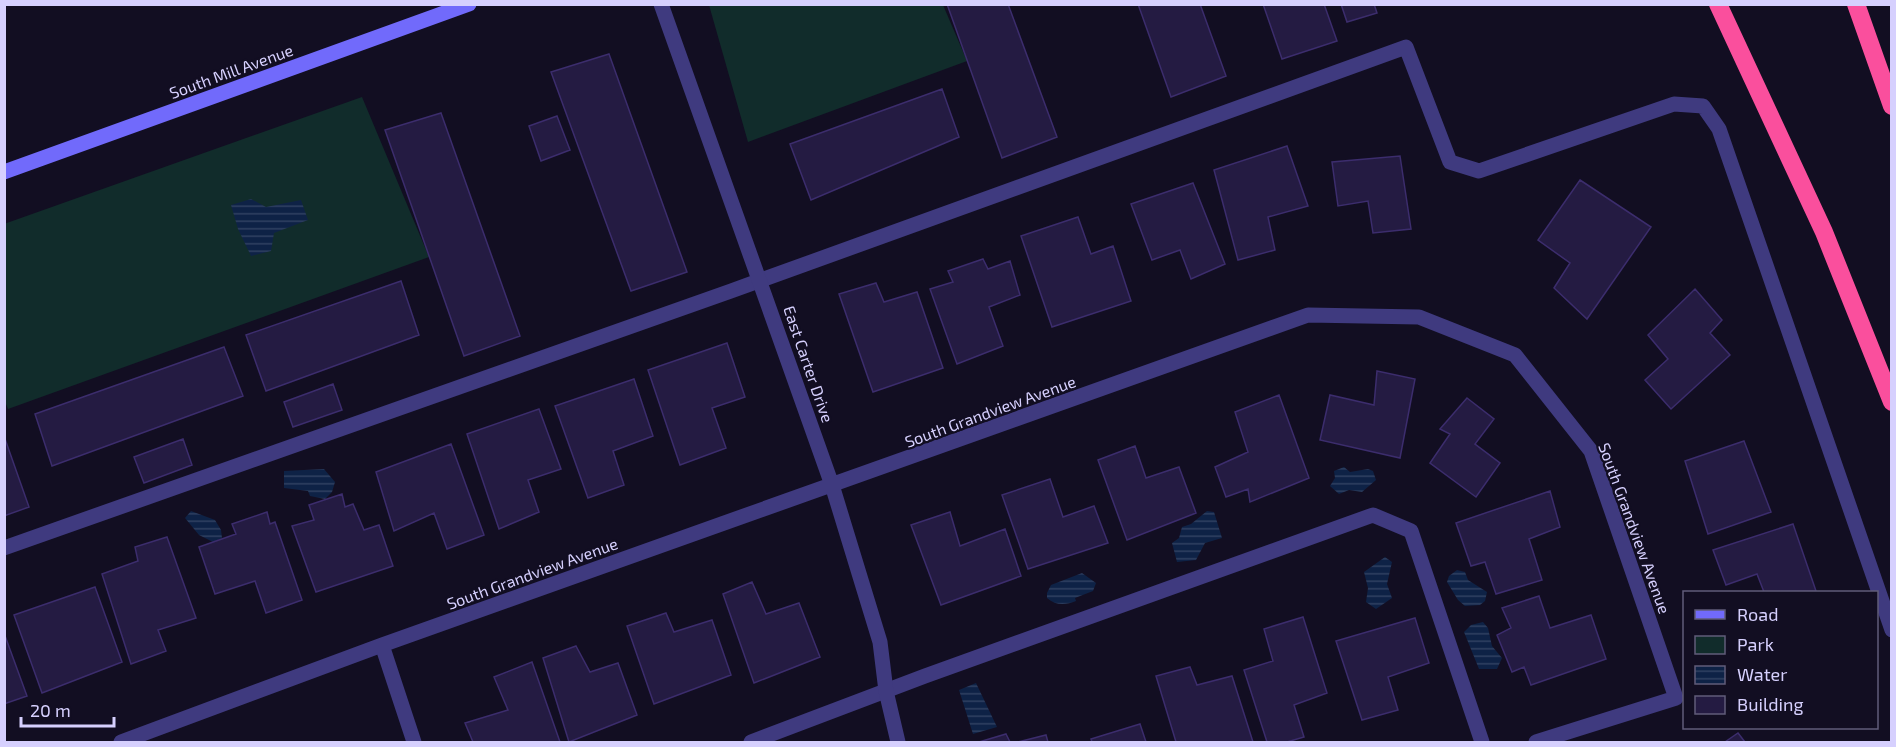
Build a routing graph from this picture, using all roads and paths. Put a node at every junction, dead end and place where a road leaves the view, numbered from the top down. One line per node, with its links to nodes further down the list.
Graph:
1 (469, 4): 6 (main road, South Mill Avenue)
2 (661, 4): 7 (street, East Carter Drive)
3 (1718, 4): 8 (highway)
4 (1856, 4): 5 (highway)
5 (1892, 106)
6 (4, 172)
7 (760, 280): 9 (street, East Carter Drive); 10 (street); 11 (street)
8 (1892, 402)
9 (832, 485): 12 (street, South Grandview Avenue); 13 (street, East Carter Drive); 19 (street, South Grandview Avenue)
10 (4, 548)
11 (1892, 630)
12 (382, 645): 14 (street, South Grandview Avenue); 15 (street)
13 (886, 691): 16 (street); 17 (street, East Carter Drive); 18 (street)
14 (121, 742)
15 (414, 742)
16 (751, 742)
17 (898, 742)
18 (1482, 742)
19 (1536, 742)

